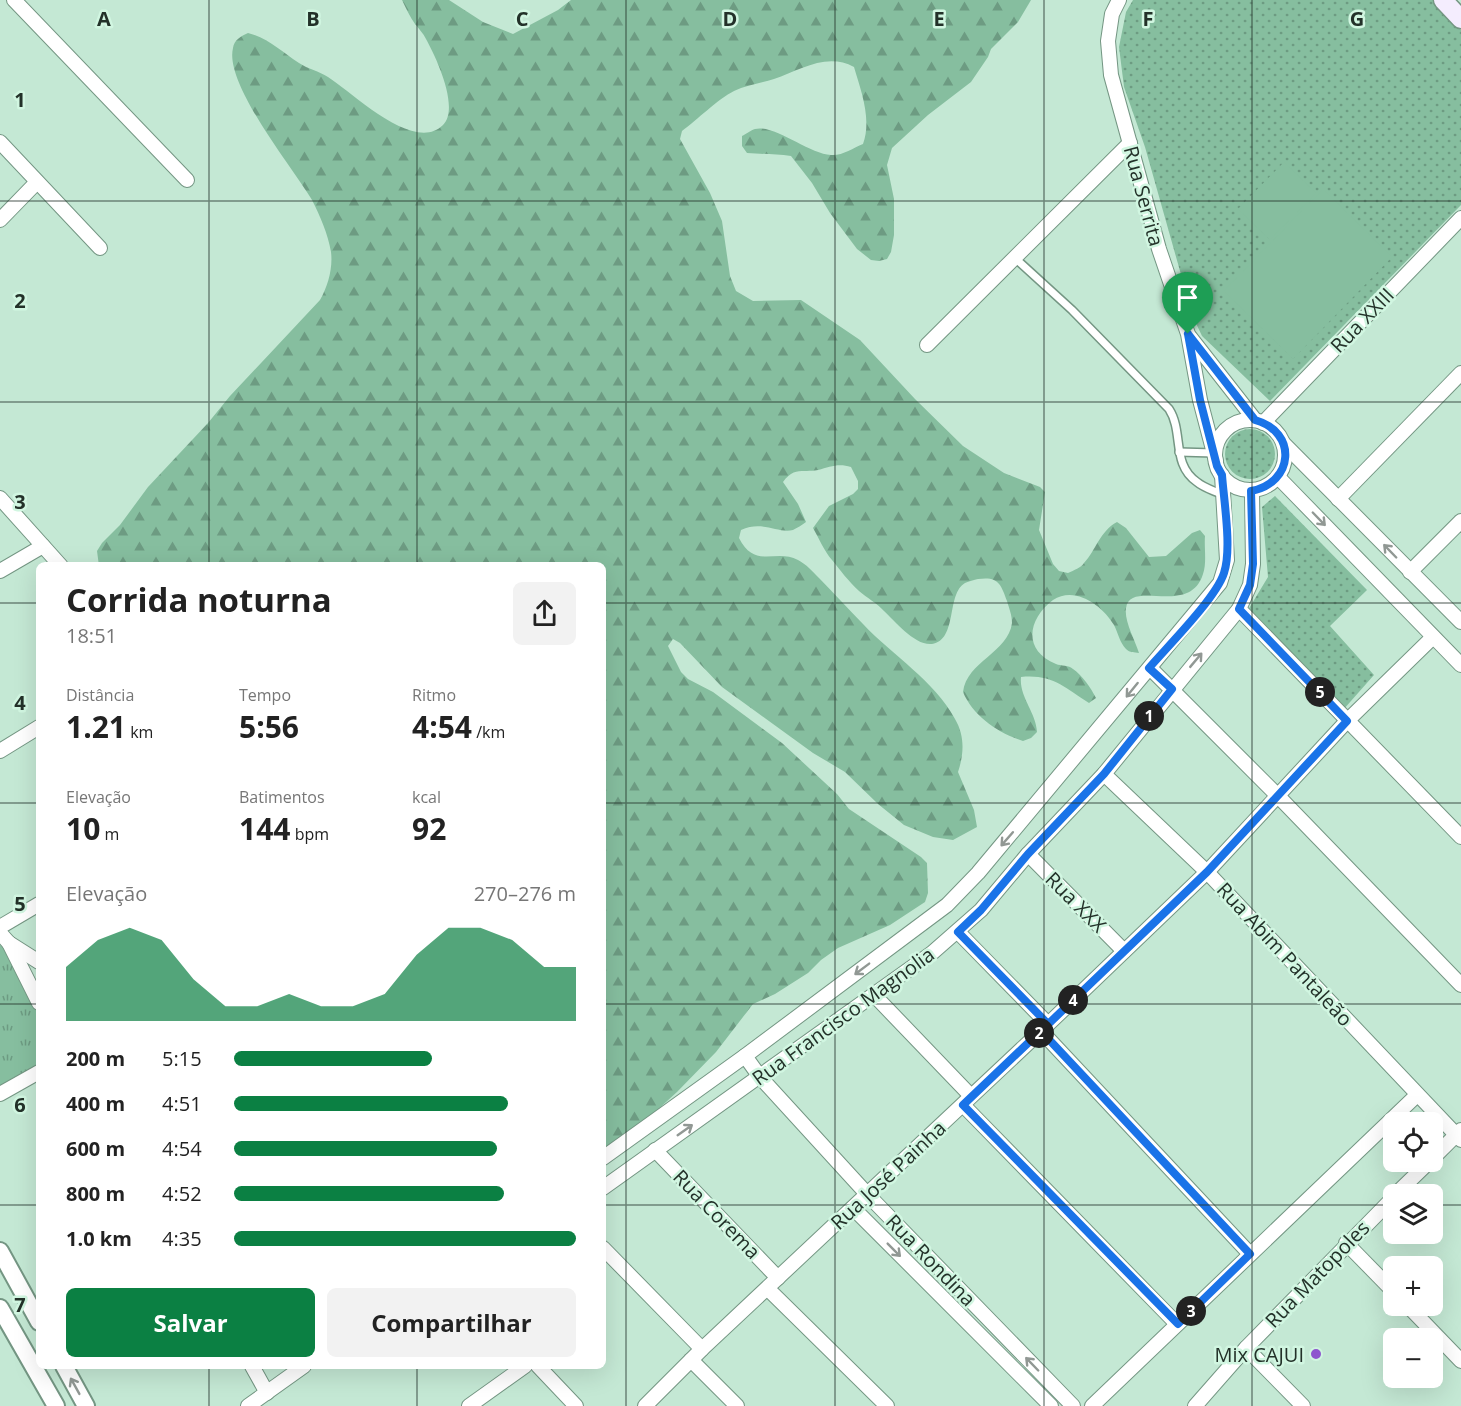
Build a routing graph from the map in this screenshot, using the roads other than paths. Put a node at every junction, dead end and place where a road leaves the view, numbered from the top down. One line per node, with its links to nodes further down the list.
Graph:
1 (14, 0): 7 (street)
2 (1119, 0): 6 (street, Rua Serrita)
3 (1443, 0): 4 (main road)
4 (1461, 19)
5 (0, 142): 8 (street)
6 (1130, 143): 12 (street); 13 (street, Rua Serrita)
7 (187, 180)
8 (37, 182): 9 (street); 11 (street)
9 (0, 220)
10 (1460, 221): 16 (street, Rua XXIII)
11 (100, 248)
12 (1015, 258): 14 (street); 18 (lane)
13 (1188, 334): 16 (street); 19 (street, Rua Serrita)
14 (927, 345)
15 (1461, 373): 25 (street)
16 (1259, 422): 17 (street); 19 (street)
17 (1284, 444): 21 (street); 25 (street)
18 (1179, 452): 19 (lane); 23 (lane)
19 (1215, 457): 20 (street, Rua Serrita)
20 (1222, 475): 22 (street); 23 (street, Rua Francisco Magnolia)
21 (1278, 477): 22 (street); 33 (street, one-way to 33)
22 (1251, 491): 31 (street, Rua Francisco Magnolia)
23 (1223, 495): 35 (street, Rua Francisco Magnolia)
24 (0, 498): 27 (street)
25 (1338, 499): 30 (street, one-way to 25)
26 (1461, 521): 30 (street)
27 (43, 546): 28 (street); 29 (street)
28 (57, 562)
29 (0, 572)
30 (1410, 572): 32 (street)
31 (1239, 609): 36 (street, Rua Francisco Magnolia, one-way to 31); 37 (street)
32 (1461, 622)
33 (1432, 637): 34 (street); 37 (street, Rua José Painha)
34 (1461, 665)
35 (1149, 668): 36 (street); 55 (street, Rua Francisco Magnolia, one-way to 55)
36 (1172, 689): 40 (street, Rua Francisco Magnolia); 41 (street)
37 (1347, 721): 41 (street, Rua José Painha); 42 (street)
38 (36, 729): 39 (street)
39 (0, 751)
40 (1104, 774): 43 (street, Rua Francisco Magnolia); 44 (street, Rua Abim Pantaleão)
41 (1278, 796): 44 (street, Rua José Painha); 51 (street)
42 (1461, 837)
43 (1028, 854): 47 (street, Rua Francisco Magnolia); 49 (street, Rua XXX)
44 (1207, 872): 49 (street, Rua José Painha); 59 (street, Rua Abim Pantaleão)
45 (36, 906): 46 (street)
46 (0, 927)
47 (958, 932): 52 (street, Rua Francisco Magnolia); 54 (street)
48 (5, 938): 50 (street); 53 (street)
49 (1124, 951): 54 (street, Rua José Painha)
50 (36, 960)
51 (1461, 985)
52 (874, 995): 57 (street, Rua Francisco Magnolia); 60 (street)
53 (36, 997)
54 (1045, 1028): 60 (street, Rua José Painha); 74 (street)
55 (745, 1056): 57 (street, Rua Rondina); 64 (street, Rua Francisco Magnolia)
56 (36, 1074): 58 (street)
57 (760, 1077): 63 (street, Rua Francisco Magnolia, one-way to 57); 68 (street, Rua Rondina)
58 (0, 1094)
59 (1417, 1095): 61 (street, Rua Abim Pantaleão); 74 (street)
60 (967, 1101): 68 (street, Rua José Painha); 81 (street)
61 (1459, 1135): 62 (street, Rua Matopoles)
62 (1443, 1149)
63 (655, 1150): 67 (street, Rua Francisco Magnolia); 75 (street, Rua Corema)
64 (606, 1156)
65 (1419, 1172): 66 (street, Rua Matopoles)
66 (1406, 1184)
67 (606, 1186)
68 (867, 1194): 70 (street, Rua José Painha); 101 (street, Rua Rondina, one-way to 68)
69 (1383, 1207): 71 (street, Rua Matopoles)
70 (853, 1208): 75 (street, Rua José Painha); 100 (street, Rua Rondina, one-way to 100)
71 (1346, 1243): 76 (street); 82 (street, Rua Matopoles)
72 (0, 1251): 80 (street)
73 (606, 1251): 83 (street)
74 (1250, 1254): 81 (street)
75 (778, 1278): 77 (street, Rua José Painha)
76 (1383, 1281)
77 (768, 1289): 83 (street, Rua José Painha); 99 (street)
78 (0, 1308): 92 (street)
79 (1418, 1316): 85 (street)
80 (36, 1317)
81 (1178, 1324): 102 (street)
82 (1246, 1348): 103 (street, Rua Matopoles); 104 (street)
83 (702, 1349): 84 (street, Rua José Painha)
84 (691, 1360): 97 (street, Rua José Painha); 98 (street)
85 (1461, 1361)
86 (66, 1369): 93 (street, one-way to 86)
87 (254, 1369): 91 (street)
88 (300, 1369): 91 (street)
89 (521, 1369): 95 (street)
90 (541, 1369): 96 (street)
91 (267, 1393): 94 (street)
92 (56, 1406)
93 (86, 1406)
94 (248, 1406)
95 (469, 1406)
96 (576, 1406)
97 (645, 1406)
98 (737, 1406)
99 (888, 1406)
100 (1051, 1406)
101 (1073, 1406)
102 (1092, 1406)
103 (1195, 1406)
104 (1303, 1406)

